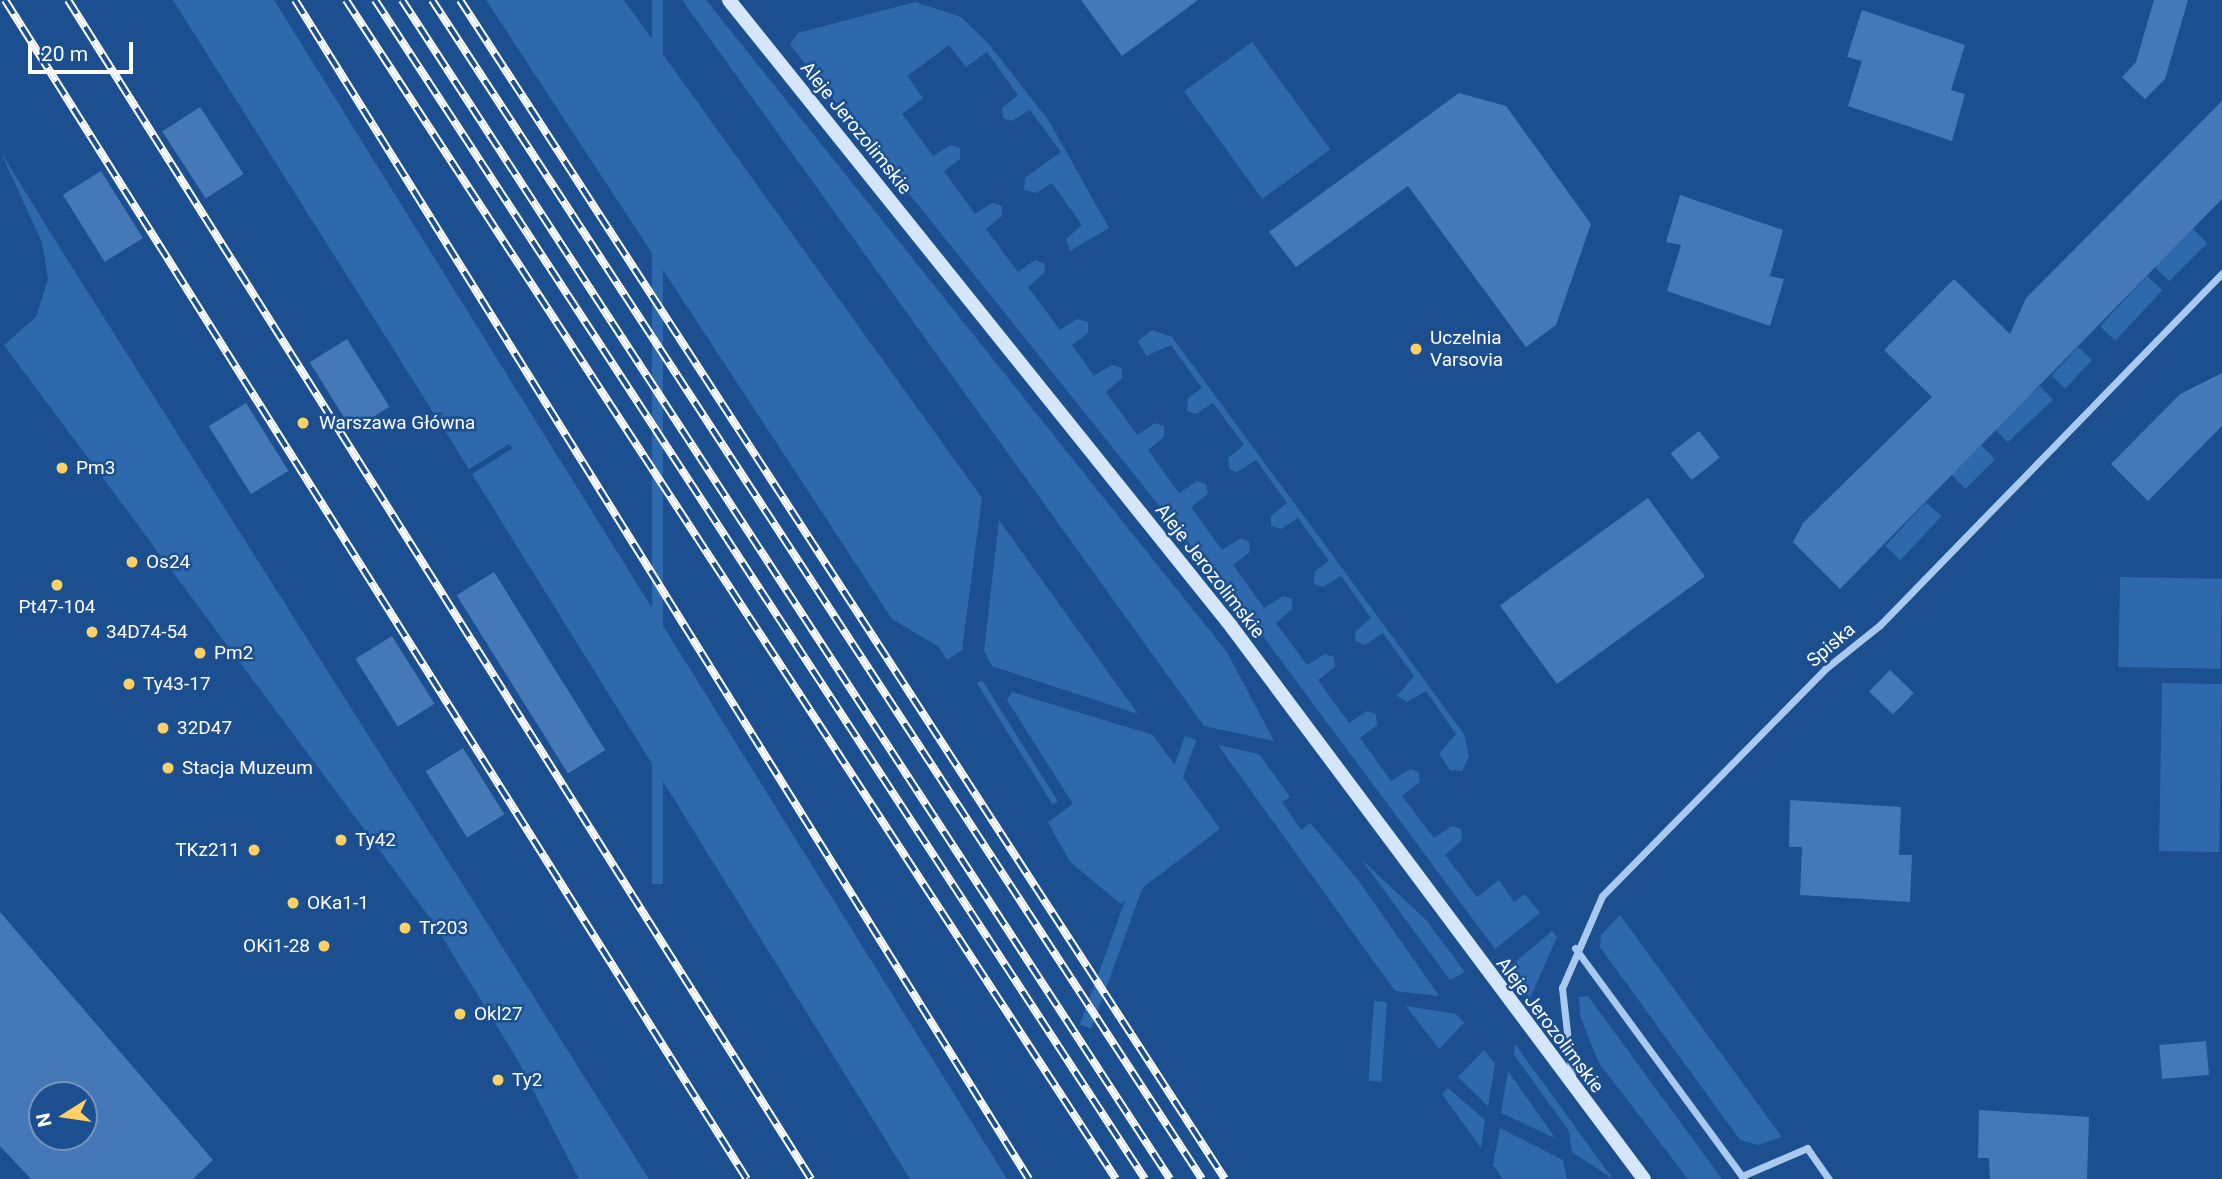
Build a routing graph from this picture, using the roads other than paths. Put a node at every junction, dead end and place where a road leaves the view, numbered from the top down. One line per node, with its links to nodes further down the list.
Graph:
1 (729, 0): 4 (main road, Aleje Jerozolimskie)
2 (2222, 273): 3 (street, Spiska)
3 (1574, 948): 4 (street, Spiska); 5 (street)
4 (1574, 1089): 6 (main road, Aleje Jerozolimskie)
5 (1743, 1177): 7 (street)
6 (1644, 1179)
7 (1829, 1179)

